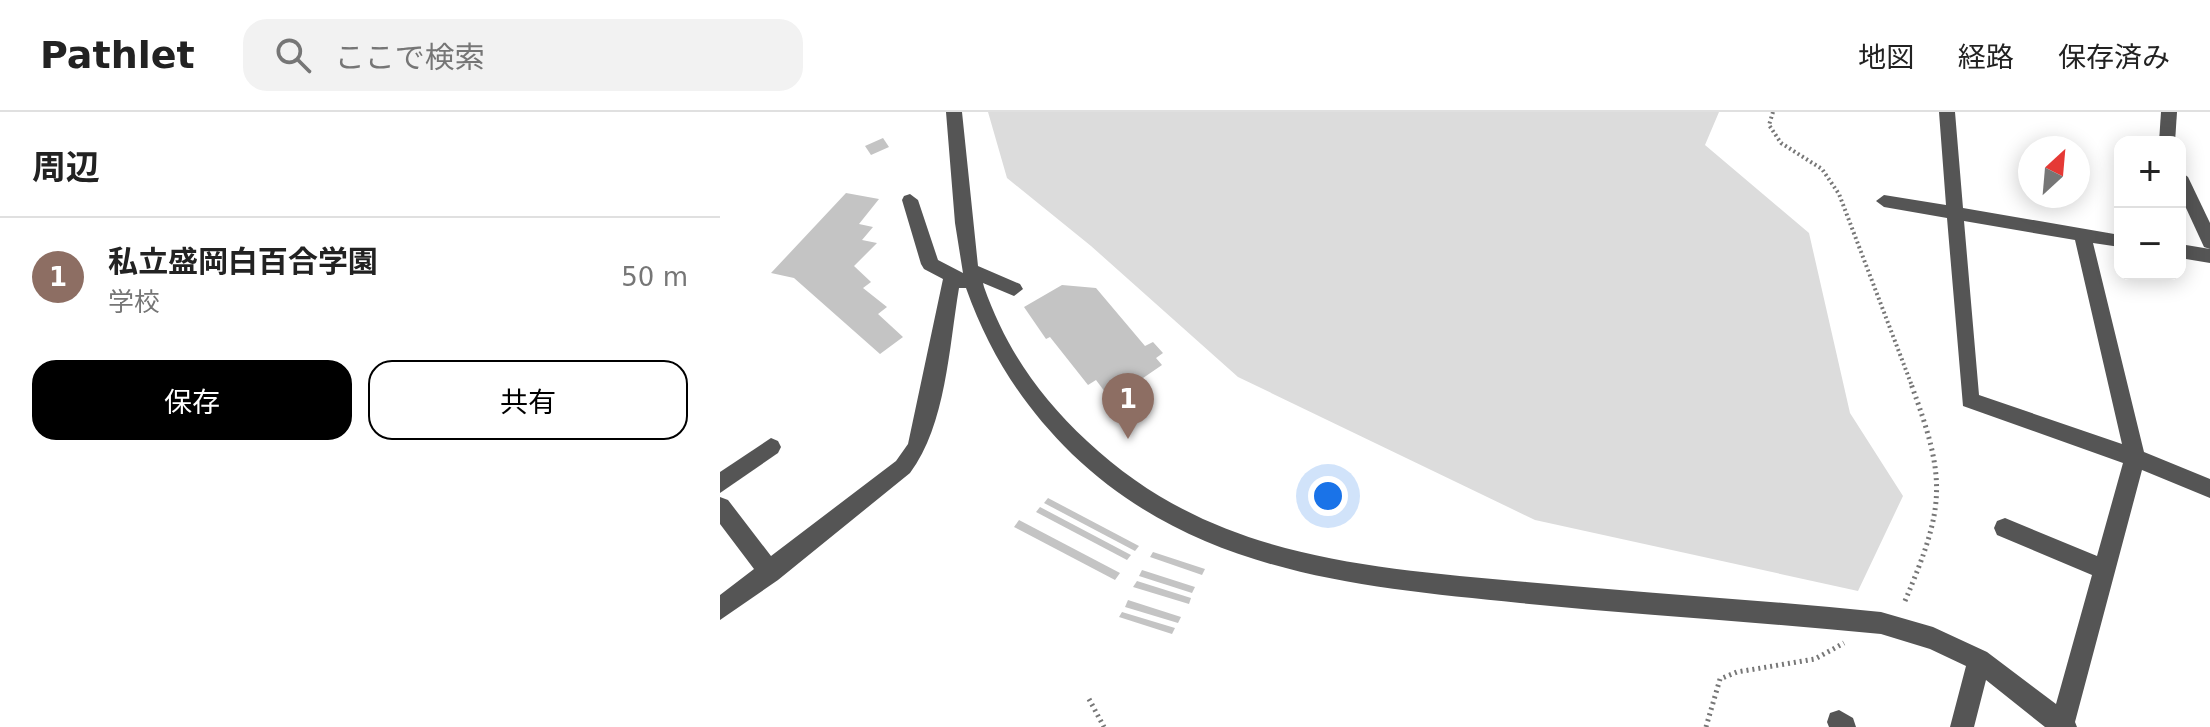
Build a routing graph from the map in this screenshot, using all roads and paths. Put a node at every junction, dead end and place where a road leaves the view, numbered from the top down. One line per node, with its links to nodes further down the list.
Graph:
1 (954, 112): 15 (street)
2 (1773, 112): 25 (path)
3 (1947, 112): 9 (street)
4 (2169, 112): 5 (street)
5 (2167, 136)
6 (2186, 190): 12 (street)
7 (910, 200): 15 (street)
8 (1884, 201): 9 (street)
9 (1954, 214): 10 (street); 18 (street)
10 (2082, 234): 11 (street); 18 (street)
11 (2114, 240)
12 (2210, 242)
13 (2186, 252): 14 (street)
14 (2210, 256)
15 (966, 278): 16 (street); 24 (street); 27 (street)
16 (1014, 289)
17 (771, 447): 19 (street)
18 (2135, 458): 20 (street); 23 (street)
19 (720, 484)
20 (2210, 489)
21 (720, 507): 24 (street)
22 (2005, 528): 23 (street)
23 (2102, 569): 30 (street)
24 (770, 573): 26 (street)
25 (1905, 601)
26 (720, 609)
27 (1848, 630): 28 (street); 32 (path)
28 (1979, 660): 30 (street); 33 (street)
29 (1089, 699): 31 (path)
30 (2063, 726)
31 (1104, 727)
32 (1706, 727)
33 (1962, 727)

